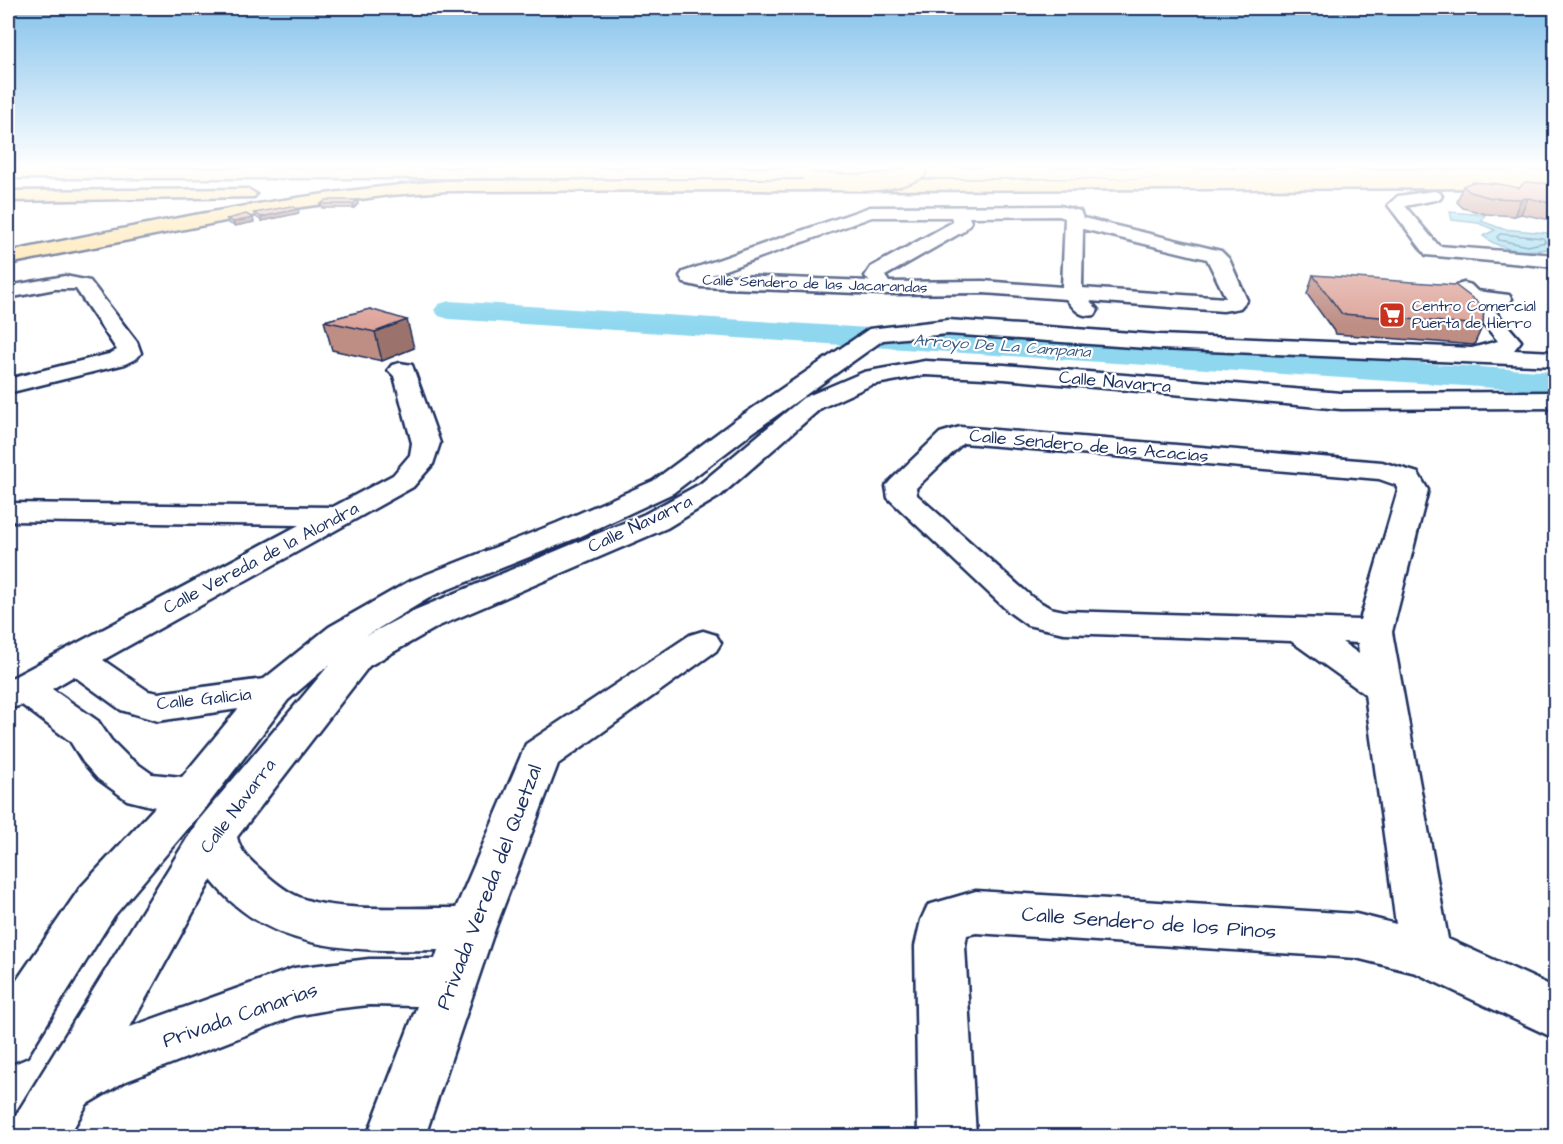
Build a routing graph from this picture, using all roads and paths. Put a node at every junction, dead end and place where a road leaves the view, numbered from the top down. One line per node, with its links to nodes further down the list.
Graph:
1 (164, 219): 8 (main road)
2 (198, 219): 9 (main road)
3 (849, 219): 11 (street, Calle Sendero de las Jacarandas)
4 (961, 219): 11 (street)
5 (1067, 219): 14 (street)
6 (1080, 219): 14 (street, Calle Sendero de las Jacarandas)
7 (1412, 219): 10 (street)
8 (8, 250)
9 (8, 258)
10 (1556, 261)
11 (883, 288): 14 (street, Calle Sendero de las Jacarandas)
12 (8, 292): 23 (street)
13 (1410, 292): 15 (street)
14 (1065, 293): 16 (street); 17 (street)
15 (1470, 297): 15 (street); 18 (street)
16 (1055, 334): 17 (street, Calle Navarra); 20 (street, Calle Navarra)
17 (1160, 342): 18 (street, Calle Navarra)
18 (1463, 354): 19 (street, Calle Navarra)
19 (1556, 360)
20 (828, 367): 22 (street); 35 (street, Calle Navarra)
21 (400, 370): 27 (street, Calle Vereda de la Alondra)
22 (864, 379): 24 (street, Calle Navarra); 36 (street, Calle Navarra)
23 (8, 386)
24 (1556, 399)
25 (8, 512): 26 (street)
26 (229, 515): 27 (street); 28 (street)
27 (338, 516): 28 (street, Calle Vereda de la Alondra)
28 (283, 546): 32 (street, Calle Vereda de la Alondra)
29 (1300, 630): 30 (street, Calle Sendero de las Acacias); 30 (street, Calle Sendero de las Acacias); 33 (street)
30 (1374, 632): 33 (street, Calle Sendero de las Acacias)
31 (703, 643): 37 (street, Privada Vereda del Quetzal)
32 (76, 658): 34 (street, Calle Vereda de la Alondra); 35 (street, Calle Galicia)
33 (1381, 687): 38 (street, Calle Sendero de las Acacias)
34 (15, 691): 36 (street)
35 (274, 691): 36 (street, Calle Navarra)
36 (203, 814): 37 (street); 41 (street, Calle Navarra); 42 (street, Calle Navarra)
37 (471, 929): 39 (street, Privada Vereda del Quetzal)
38 (1425, 954): 40 (street, Calle Sendero de los Pinos); 44 (street, Calle Sendero de los Pinos)
39 (451, 983): 42 (street, Privada Canarias); 43 (street, Privada Vereda del Quetzal)
40 (1556, 1014)
41 (8, 1038)
42 (45, 1123)
43 (396, 1137)
44 (947, 1137)

